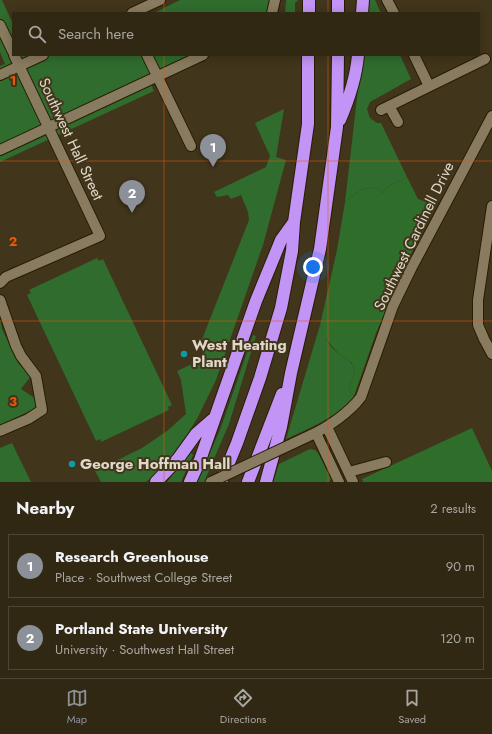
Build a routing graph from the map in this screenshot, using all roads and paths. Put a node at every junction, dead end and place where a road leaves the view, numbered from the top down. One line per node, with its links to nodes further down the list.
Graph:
1 (160, 0): 7 (street)
2 (275, 0): 8 (street)
3 (309, 0): 9 (highway)
4 (338, 0): 10 (highway)
5 (363, 0): 11 (highway)
6 (388, 0): 12 (street)
7 (134, 12)
8 (272, 12)
9 (309, 12)
10 (338, 12)
11 (362, 12)
12 (394, 12)
13 (0, 24): 14 (street)
14 (12, 50)
15 (15, 56): 24 (street, Southwest Hall Street)
16 (41, 56): 24 (street)
17 (148, 56): 26 (street)
18 (200, 56): 26 (street)
19 (308, 56): 35 (highway)
20 (338, 56): 31 (highway)
21 (358, 56): 31 (highway)
22 (414, 56): 27 (street)
23 (485, 59): 27 (street)
24 (20, 66): 25 (street); 30 (street, Southwest Hall Street)
25 (0, 75)
26 (158, 76): 30 (street); 32 (street)
27 (429, 86): 29 (street)
28 (492, 116): 41 (street, Southwest Cardinell Drive)
29 (398, 122)
30 (48, 127): 33 (street); 36 (street, Southwest Hall Street)
31 (337, 127): 39 (highway)
32 (191, 146)
33 (0, 150)
34 (492, 206): 38 (street)
35 (294, 222): 40 (highway); 49 (highway)
36 (0, 283)
37 (0, 300): 42 (street)
38 (492, 354)
39 (291, 373): 50 (highway); 51 (highway)
40 (213, 419): 46 (highway); 47 (highway)
41 (327, 427): 43 (street, Southwest Cardinell Drive); 45 (street)
42 (0, 431)
43 (314, 434): 48 (street, Southwest Cardinell Drive, bridge); 52 (street)
44 (386, 462): 45 (street)
45 (349, 472): 53 (street)
46 (156, 482)
47 (190, 482)
48 (211, 482)
49 (221, 482)
50 (248, 482)
51 (266, 482)
52 (339, 482)
53 (353, 482)

